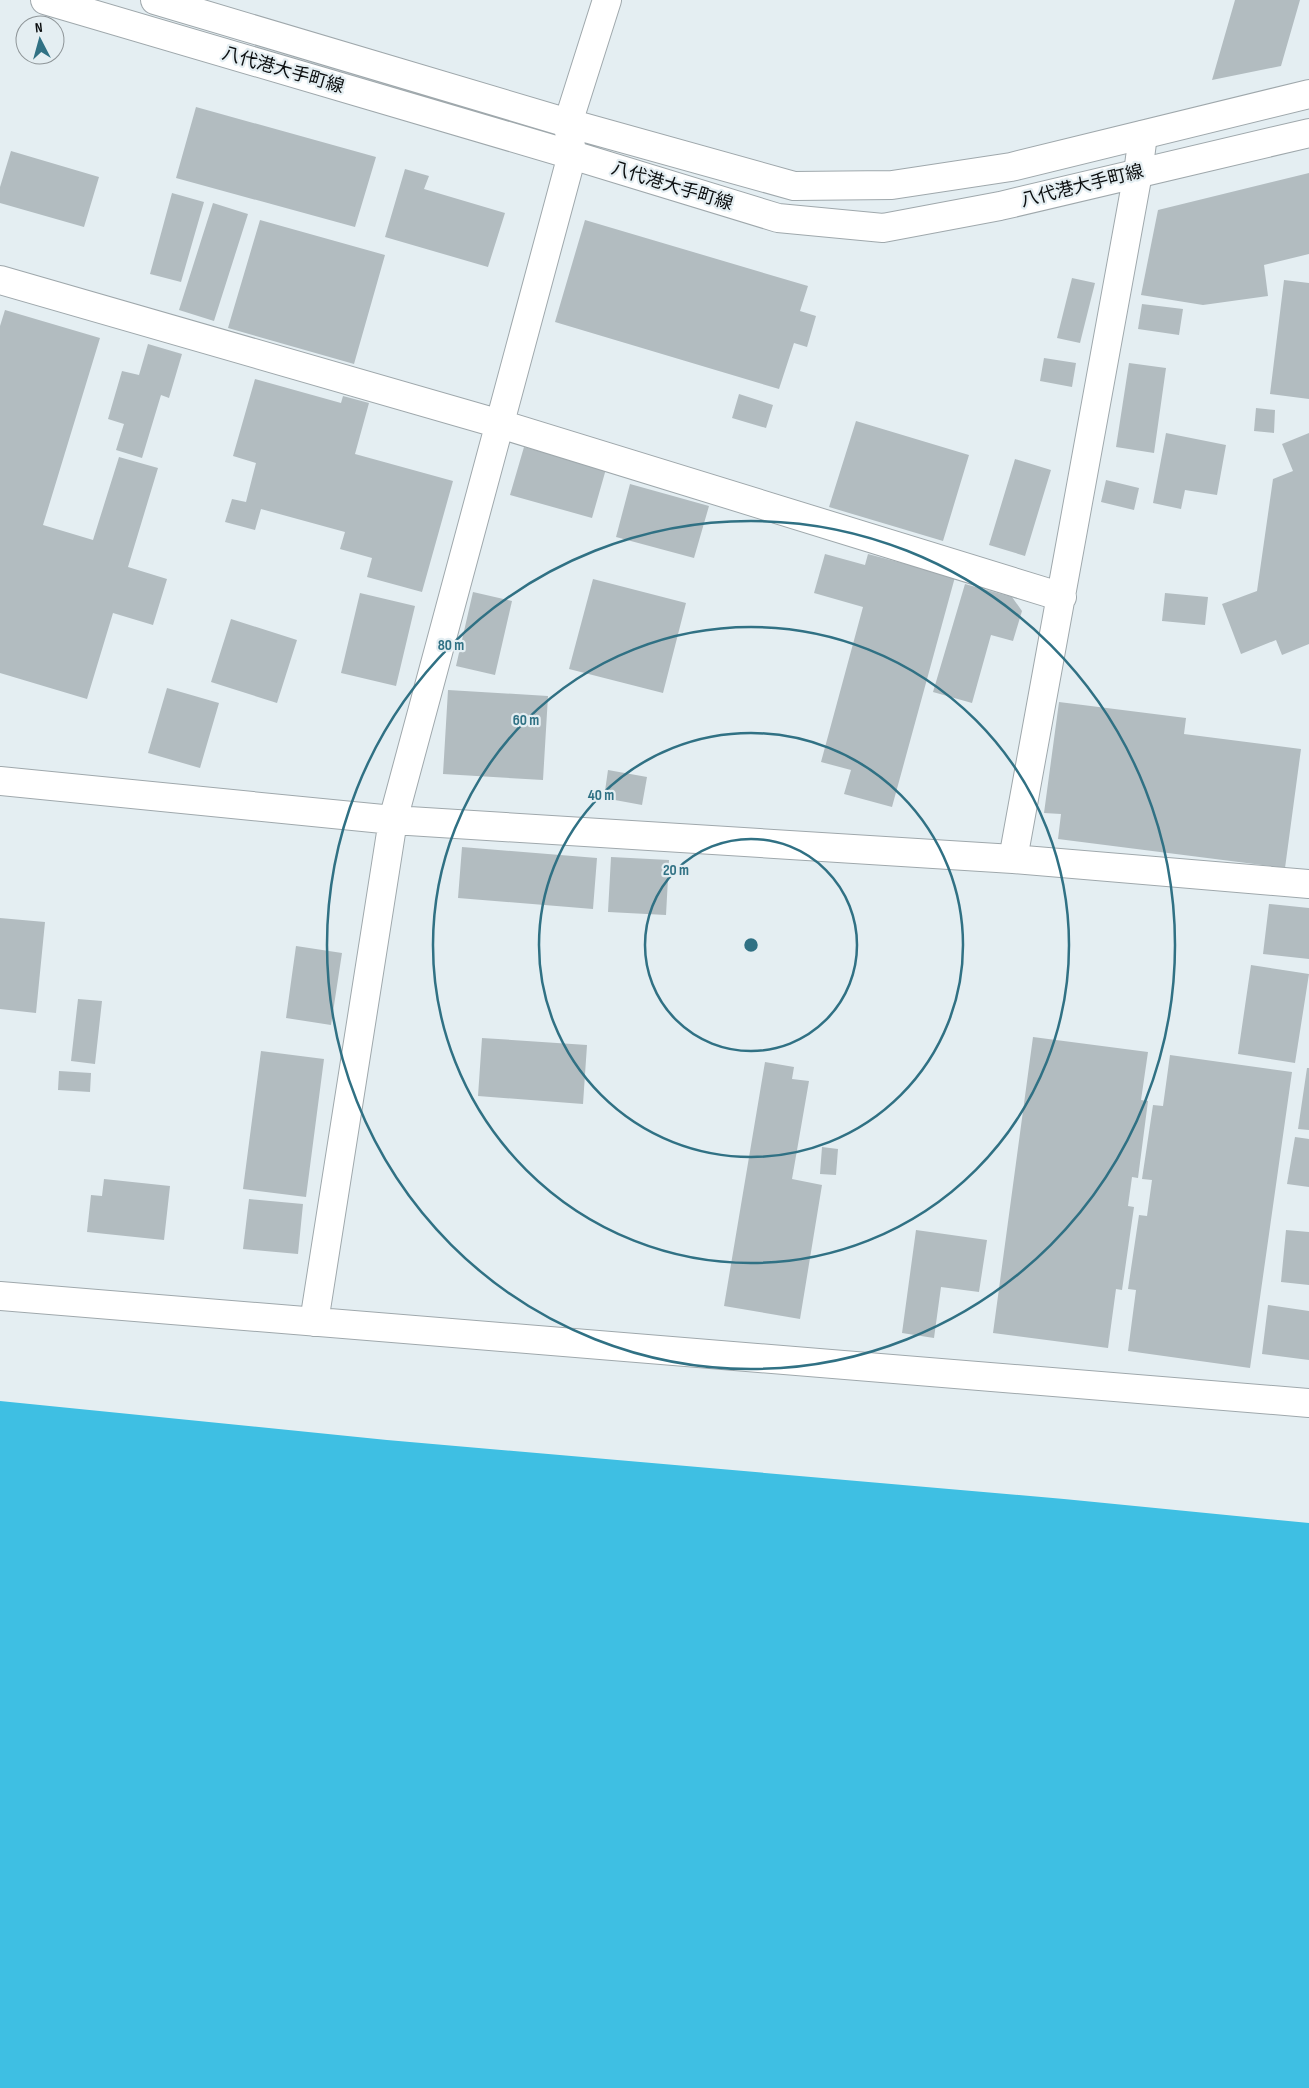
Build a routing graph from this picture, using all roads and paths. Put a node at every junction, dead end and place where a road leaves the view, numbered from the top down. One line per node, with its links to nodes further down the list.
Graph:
1 (45, 0): 8 (street, 八代港大手町線)
2 (155, 0): 5 (street, 八代港大手町線)
3 (607, 0): 5 (street)
4 (1309, 94): 7 (street, 八代港大手町線)
5 (568, 123): 7 (street, 八代港大手町線); 8 (street)
6 (1309, 132): 9 (street, 八代港大手町線)
7 (1143, 134): 9 (street)
8 (572, 155): 9 (street, 八代港大手町線); 11 (street)
9 (1138, 173): 12 (street)
10 (0, 280): 11 (street)
11 (500, 424): 12 (street); 14 (street)
12 (1062, 597): 15 (street)
13 (0, 781): 14 (street)
14 (393, 820): 15 (street); 18 (street)
15 (1013, 859): 16 (street)
16 (1309, 884)
17 (0, 1296): 18 (street)
18 (314, 1322): 19 (street)
19 (1309, 1403)

